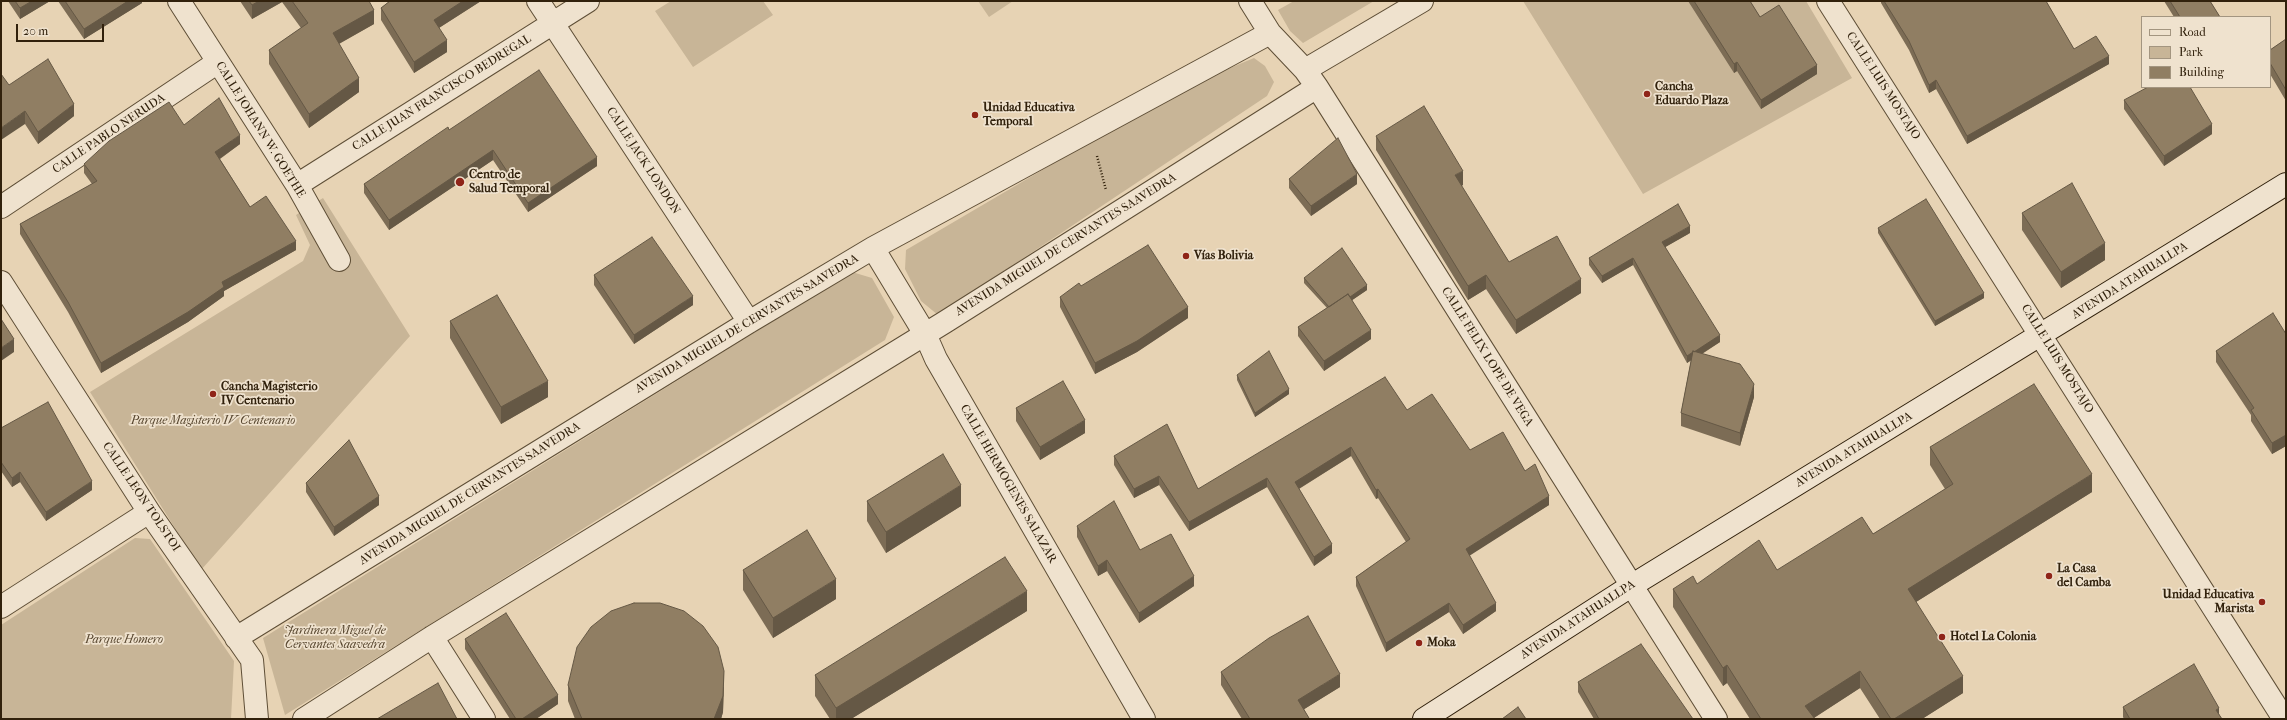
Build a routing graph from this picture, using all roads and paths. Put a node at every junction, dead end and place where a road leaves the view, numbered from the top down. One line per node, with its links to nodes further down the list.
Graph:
1 (179, 1): 9 (street, CALLE JOHANN W. GOETHE)
2 (538, 1): 7 (street, CALLE JACK LONDON)
3 (588, 1): 7 (street, CALLE JUAN FRANCISCO BEDREGAL)
4 (1250, 1): 8 (street, CALLE FELIX LOPE DE VEGA)
5 (1422, 1): 10 (street)
6 (1828, 1): 22 (street, CALLE LUIS MOSTAJO)
7 (552, 24): 14 (street, CALLE JUAN FRANCISCO BEDREGAL); 20 (street, CALLE JACK LONDON)
8 (1270, 33): 10 (street, CALLE FELIX LOPE DE VEGA); 12 (street, AVENIDA MIGUEL DE CERVANTES SAAVEDRA)
9 (218, 62): 14 (street, CALLE JOHANN W. GOETHE); 15 (street, CALLE PABLO NERUDA)
10 (1305, 70): 11 (street, CALLE FELIX LOPE DE VEGA)
11 (1318, 88): 16 (street, AVENIDA MIGUEL DE CERVANTES SAAVEDRA); 24 (street, CALLE FELIX LOPE DE VEGA)
12 (1090, 130): 16 (path); 17 (street, AVENIDA MIGUEL DE CERVANTES SAAVEDRA)
13 (2286, 184): 22 (street, AVENIDA ATAHUALLPA)
14 (297, 185): 18 (street, CALLE JOHANN W. GOETHE)
15 (1, 207)
16 (1112, 216): 21 (street, AVENIDA MIGUEL DE CERVANTES SAAVEDRA)
17 (873, 248): 20 (street, AVENIDA MIGUEL DE CERVANTES SAAVEDRA); 21 (street, CALLE HERMOGENES SALAZAR)
18 (339, 260)
19 (1, 282): 23 (street, CALLE LEON TOLSTOI)
20 (749, 322): 27 (street, AVENIDA MIGUEL DE CERVANTES SAAVEDRA)
21 (925, 334): 26 (street, AVENIDA MIGUEL DE CERVANTES SAAVEDRA); 31 (street, CALLE HERMOGENES SALAZAR)
22 (2042, 336): 24 (street, AVENIDA ATAHUALLPA); 34 (street, CALLE LUIS MOSTAJO)
23 (149, 512): 25 (street); 27 (street, CALLE LEON TOLSTOI)
24 (1631, 586): 32 (street, AVENIDA ATAHUALLPA); 33 (street, CALLE FELIX LOPE DE VEGA)
25 (1, 607)
26 (432, 637): 29 (street, AVENIDA MIGUEL DE CERVANTES SAAVEDRA); 30 (street)
27 (236, 638): 28 (street, CALLE LEON TOLSTOI)
28 (258, 719)
29 (304, 719)
30 (484, 719)
31 (1144, 719)
32 (1424, 719)
33 (1716, 719)
34 (2284, 719)

